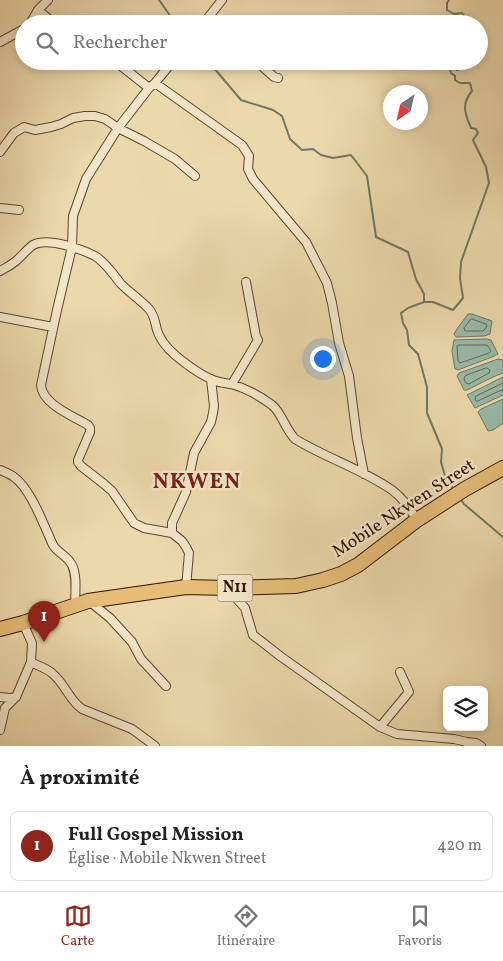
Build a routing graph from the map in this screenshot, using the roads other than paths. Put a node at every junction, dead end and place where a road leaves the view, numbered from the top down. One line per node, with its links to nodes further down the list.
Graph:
1 (48, 0): 3 (street)
2 (222, 0): 6 (street)
3 (38, 10): 4 (street); 5 (street)
4 (35, 15)
5 (44, 15)
6 (212, 15)
7 (15, 34): 8 (street)
8 (0, 42)
9 (128, 70): 13 (street)
10 (165, 70): 13 (street)
11 (266, 70): 12 (street)
12 (278, 78)
13 (152, 86): 14 (street); 28 (street)
14 (118, 128): 15 (street); 16 (street); 19 (street)
15 (0, 152)
16 (195, 176)
17 (0, 208): 18 (street)
18 (19, 210)
19 (72, 247): 20 (street); 23 (street); 24 (street)
20 (0, 271)
21 (246, 282): 25 (street)
22 (0, 317): 23 (street)
23 (53, 327): 30 (street)
24 (211, 379): 25 (street); 30 (street)
25 (232, 384): 28 (street)
26 (503, 468): 29 (highway, Mobile Nkwen Street / N11)
27 (0, 470): 33 (street)
28 (364, 474): 29 (street)
29 (417, 520): 32 (highway, Mobile Nkwen Street / N11)
30 (172, 533): 31 (street)
31 (186, 587): 32 (highway, Mobile Nkwen Street / N11); 33 (highway, Mobile Nkwen Street / N11)
32 (228, 588): 41 (street)
33 (82, 603): 34 (highway, Mobile Nkwen Street / N11); 38 (street)
34 (23, 623): 35 (highway, Mobile Nkwen Street / N11); 36 (street)
35 (0, 628)
36 (31, 662): 40 (street); 44 (street)
37 (400, 672): 41 (street)
38 (166, 686)
39 (0, 697): 40 (street)
40 (16, 697): 42 (street)
41 (380, 726): 43 (street)
42 (0, 730)
43 (467, 744): 45 (street)
44 (155, 746)
45 (481, 746)

